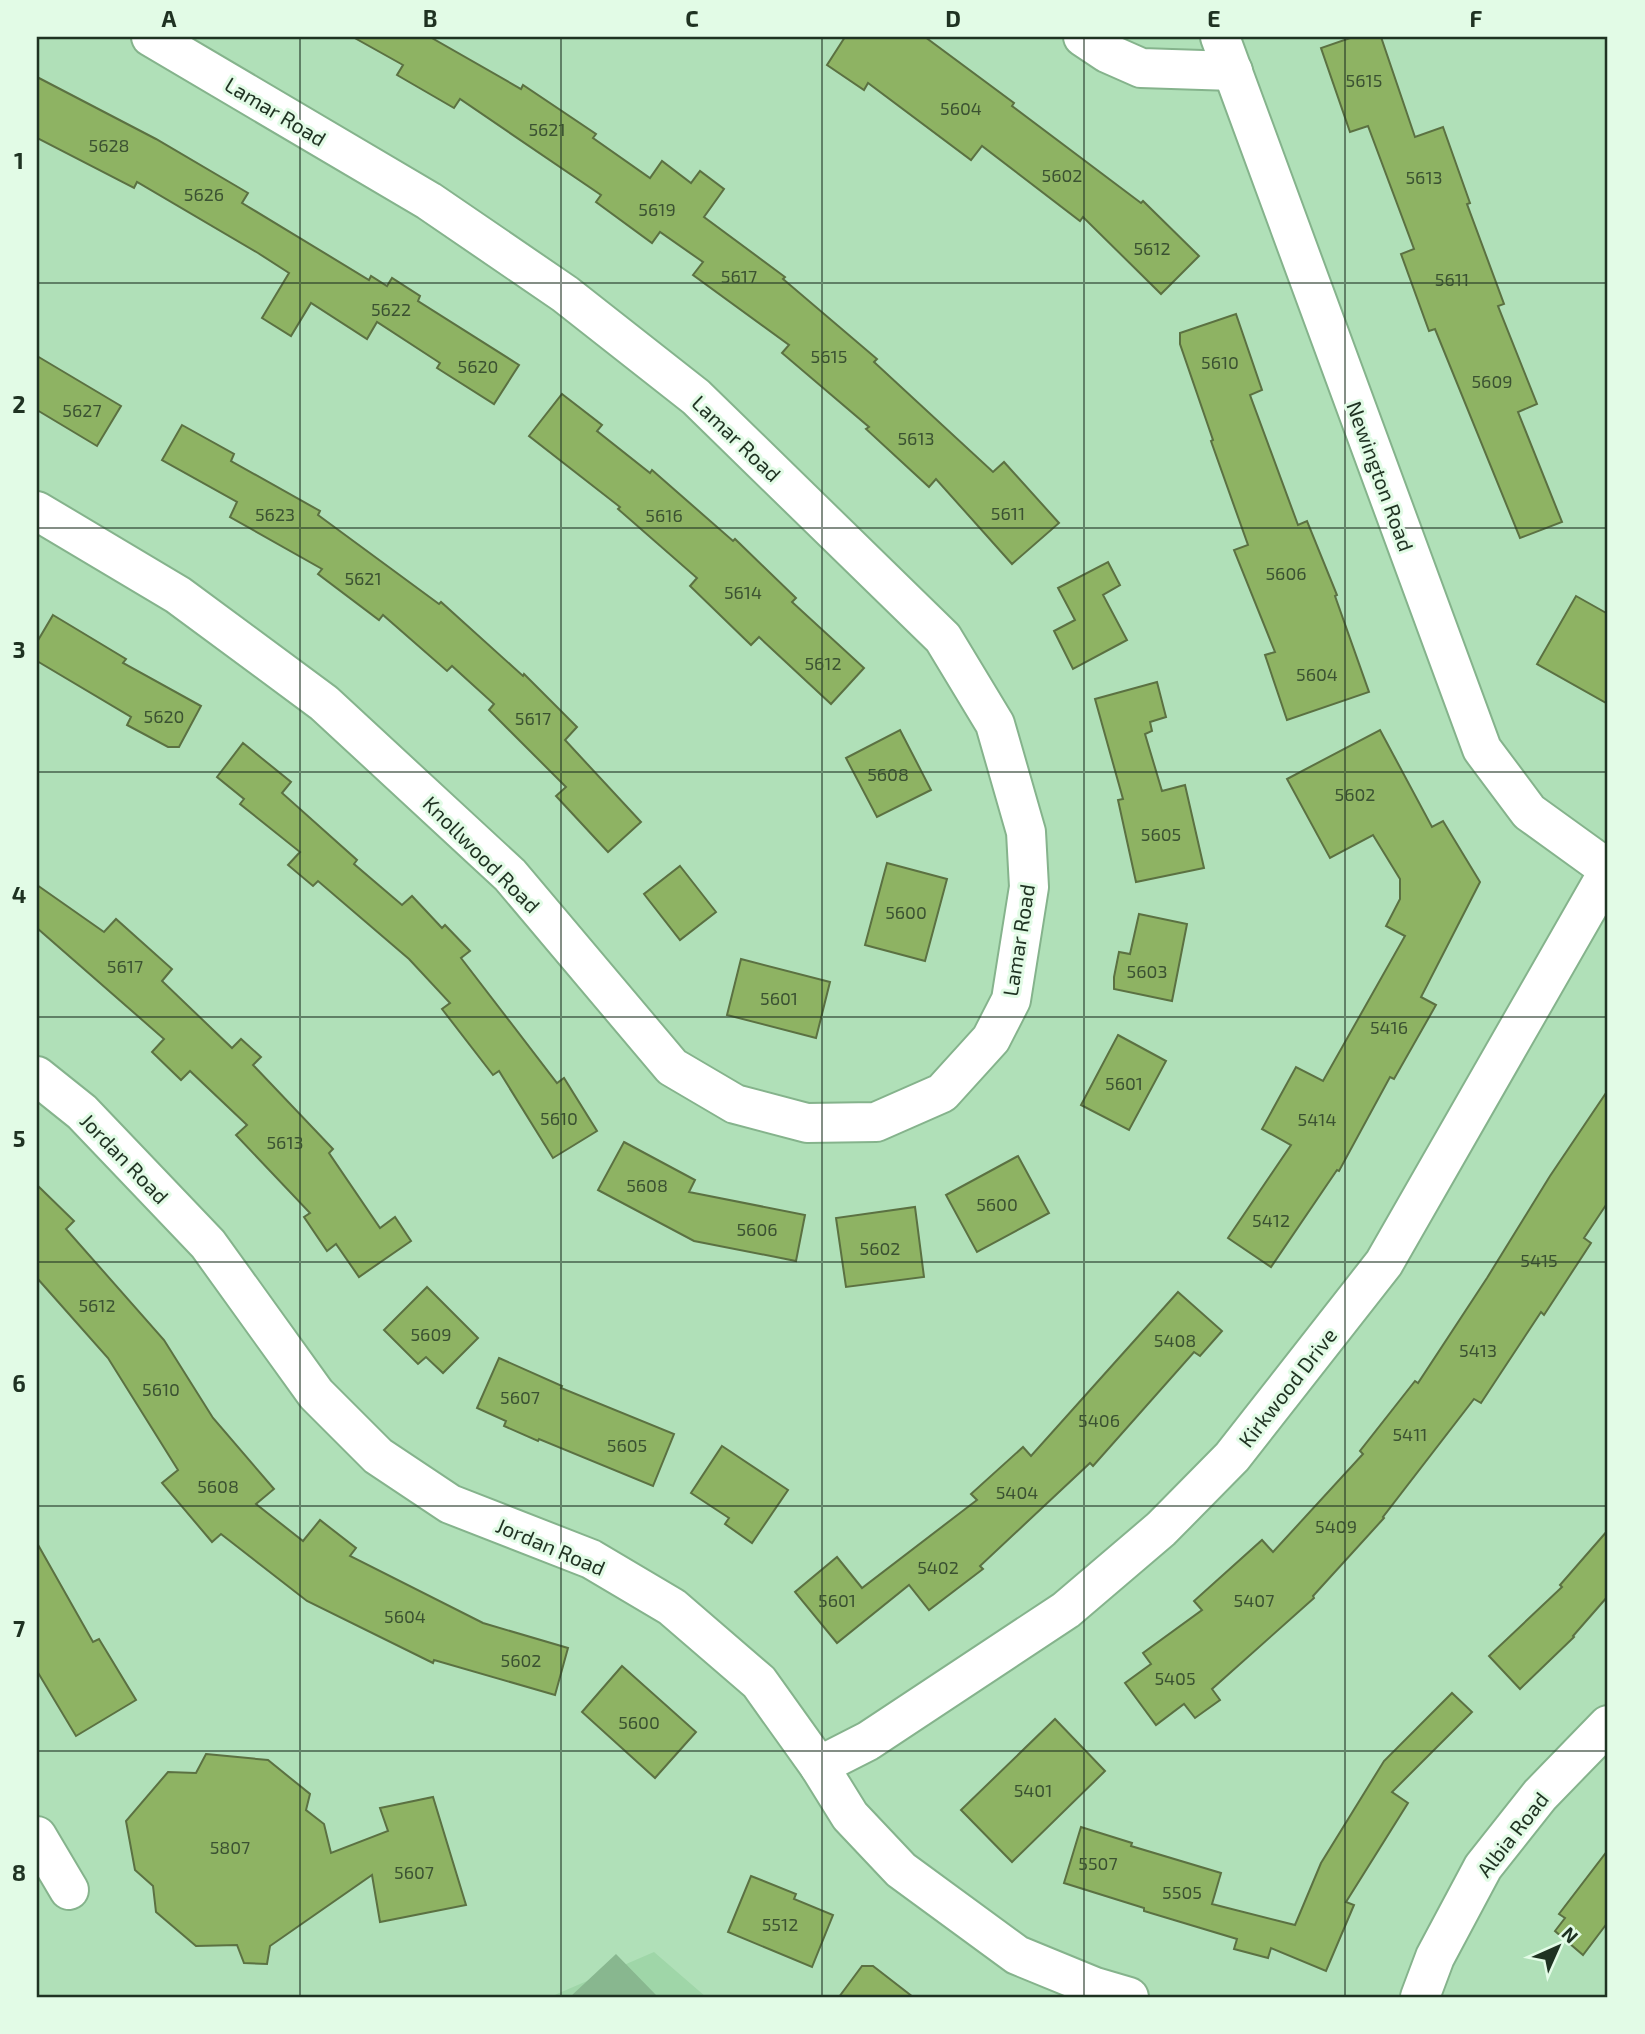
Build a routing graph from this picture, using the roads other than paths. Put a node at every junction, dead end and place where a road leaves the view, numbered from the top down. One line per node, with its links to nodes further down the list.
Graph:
1 (150, 37): 6 (street, Lamar Road)
2 (1083, 37): 3 (street)
3 (1226, 54): 5 (street, Newington Road)
4 (37, 511): 6 (street, Knollwood Road)
5 (1608, 871): 9 (street, Kirkwood Drive)
6 (991, 1039)
7 (37, 1076): 9 (street, Jordan Road)
8 (1608, 1725): 13 (street, Albia Road)
9 (819, 1766): 12 (street, Jordan Road)
10 (37, 1836): 11 (street)
11 (69, 1890)
12 (1129, 1997)
13 (1420, 1997)

